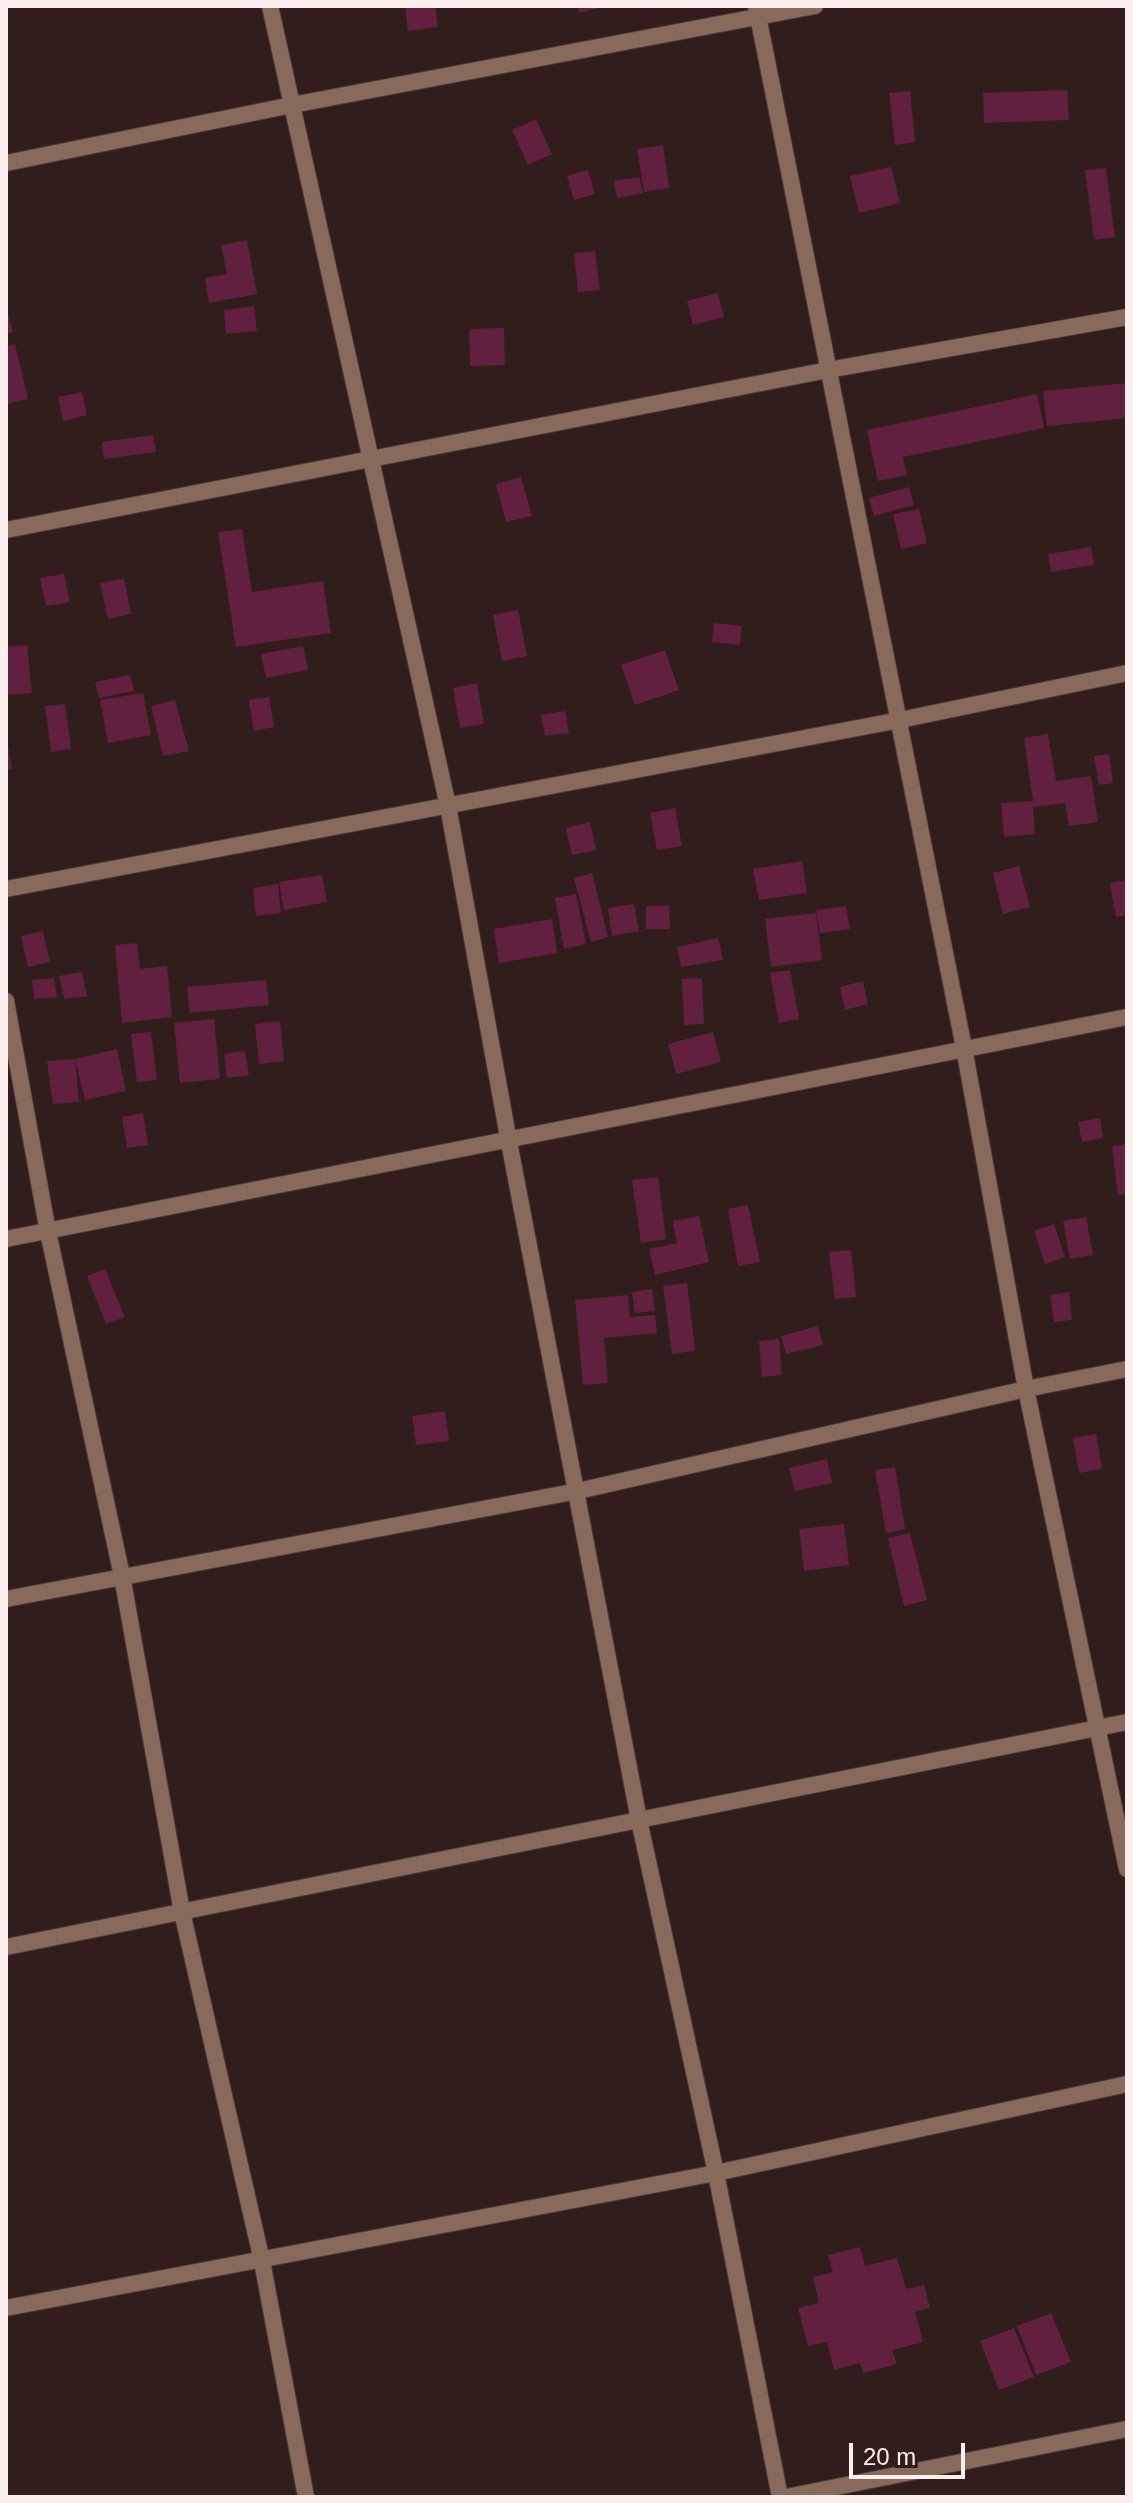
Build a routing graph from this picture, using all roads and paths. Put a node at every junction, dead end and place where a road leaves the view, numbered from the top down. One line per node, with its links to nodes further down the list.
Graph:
1 (270, 6): 4 (street)
2 (815, 6): 3 (street)
3 (757, 11): 4 (street); 7 (street)
4 (292, 105): 5 (street); 8 (street)
5 (6, 163)
6 (1127, 317): 7 (street)
7 (828, 370): 8 (street); 11 (street)
8 (370, 458): 9 (street); 12 (street)
9 (6, 530)
10 (1127, 673): 11 (street)
11 (900, 720): 12 (street); 16 (street)
12 (448, 806): 13 (street); 17 (street)
13 (6, 889)
14 (6, 1001): 18 (street)
15 (1127, 1017): 16 (street)
16 (964, 1048): 17 (street); 21 (street)
17 (509, 1142): 18 (street); 22 (street)
18 (48, 1232): 19 (street); 23 (street)
19 (6, 1239)
20 (1127, 1369): 21 (street)
21 (1026, 1389): 22 (street); 26 (street)
22 (578, 1491): 23 (street); 27 (street)
23 (122, 1576): 24 (street); 29 (street)
24 (6, 1599)
25 (1127, 1722): 26 (street)
26 (1098, 1728): 27 (street); 28 (street)
27 (639, 1820): 29 (street); 32 (street)
28 (1127, 1869)
29 (182, 1912): 30 (street); 33 (street)
30 (6, 1947)
31 (1127, 2084): 32 (street)
32 (716, 2173): 33 (street); 37 (street)
33 (262, 2261): 34 (street); 36 (street)
34 (6, 2308)
35 (1127, 2429): 37 (street)
36 (306, 2497)
37 (783, 2497)

